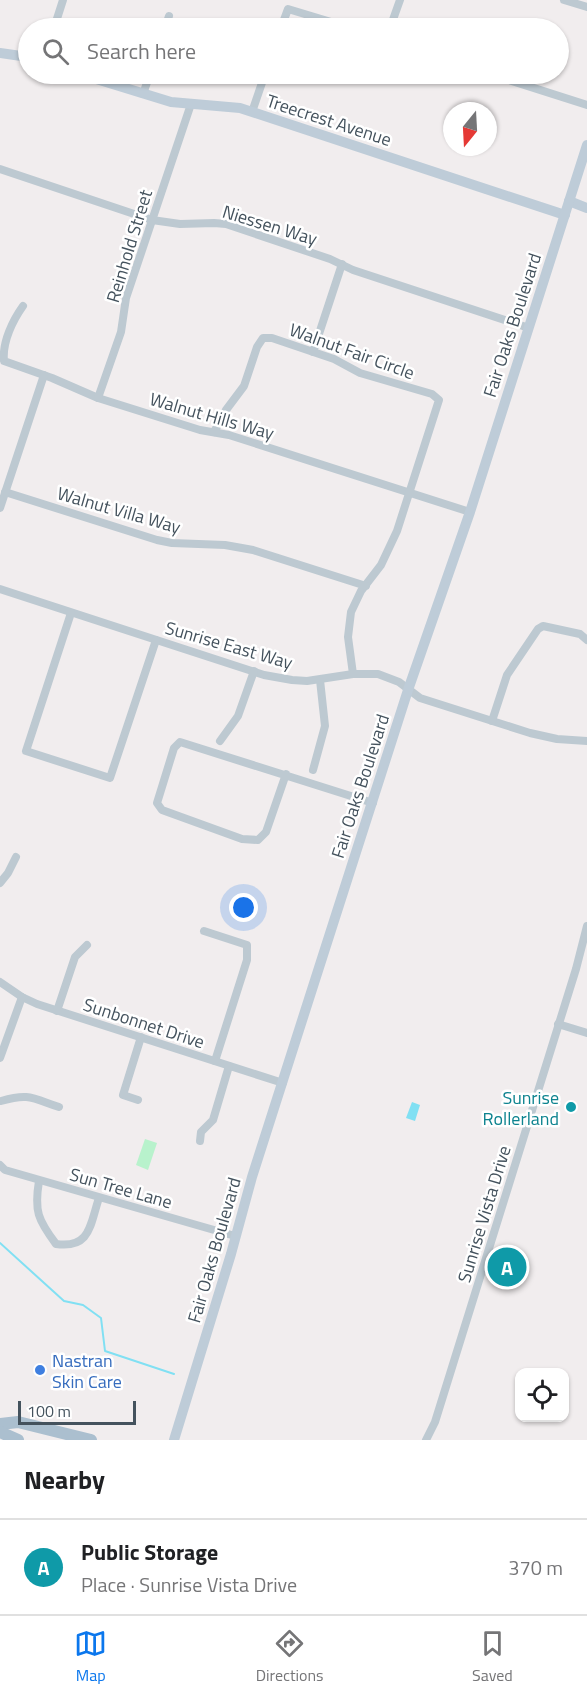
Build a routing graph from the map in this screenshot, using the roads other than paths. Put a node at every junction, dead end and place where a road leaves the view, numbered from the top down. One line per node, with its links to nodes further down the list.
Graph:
1 (63, 0): 5 (street)
2 (400, 0): 8 (street)
3 (564, 0): 4 (street)
4 (587, 7)
5 (57, 18)
6 (285, 18): 7 (street)
7 (318, 18)
8 (394, 18)
9 (0, 53): 10 (main road)
10 (18, 56)
11 (112, 84): 15 (main road, Treecrest Avenue)
12 (146, 84): 15 (street)
13 (262, 84): 18 (street)
14 (521, 84): 17 (street)
15 (143, 94): 16 (main road, Treecrest Avenue)
16 (191, 104): 18 (main road, Treecrest Avenue); 24 (street, Reinhold Street)
17 (587, 105)
18 (252, 112): 23 (main road, Treecrest Avenue)
19 (587, 145): 21 (main road, Fair Oaks Boulevard)
20 (0, 169): 24 (street, Niessen Way)
21 (569, 201): 22 (main road); 23 (main road, Fair Oaks Boulevard)
22 (587, 208)
23 (565, 215): 27 (main road, Fair Oaks Boulevard)
24 (152, 220): 25 (street, Niessen Way); 30 (street, Reinhold Street)
25 (342, 264): 27 (street, Niessen Way); 28 (street)
26 (23, 306): 29 (street, Walnut Hills Way)
27 (529, 328): 35 (main road, Fair Oaks Boulevard)
28 (314, 352): 31 (street, Walnut Fair Circle); 33 (street, Walnut Fair Circle)
29 (44, 375): 30 (street, Walnut Hills Way); 32 (street)
30 (98, 398): 31 (street, Walnut Hills Way)
31 (214, 432): 33 (street, Walnut Hills Way)
32 (5, 492): 34 (street); 36 (street, Walnut Villa Way)
33 (408, 493): 35 (street, Walnut Hills Way); 36 (street)
34 (0, 508)
35 (470, 512): 44 (main road, Fair Oaks Boulevard)
36 (366, 586): 42 (street)
37 (0, 589): 38 (street, Sunrise East Way)
38 (71, 613): 39 (street, Sunrise East Way); 39 (street)
39 (156, 640): 41 (street, Sunrise East Way)
40 (587, 640): 45 (street)
41 (254, 671): 43 (street, Sunrise East Way); 46 (street)
42 (352, 674): 43 (street, Sunrise East Way); 44 (street, Sunrise East Way)
43 (320, 680): 48 (street)
44 (408, 690): 45 (street, Sunrise East Way); 50 (main road, Fair Oaks Boulevard)
45 (492, 721): 47 (street, Sunrise East Way)
46 (220, 741)
47 (587, 741)
48 (313, 770)
49 (286, 774): 49 (street); 50 (street)
50 (373, 803): 65 (main road, Fair Oaks Boulevard)
51 (16, 857): 52 (street)
52 (0, 883)
53 (587, 926): 59 (street, Sunrise Vista Drive)
54 (204, 931): 63 (street)
55 (87, 945): 58 (street)
56 (0, 982): 57 (street, Sunbonnet Drive)
57 (22, 997): 58 (street, Sunbonnet Drive); 62 (street)
58 (57, 1011): 61 (street, Sunbonnet Drive)
59 (558, 1024): 60 (street); 79 (street, Sunrise Vista Drive)
60 (587, 1033)
61 (141, 1037): 63 (street, Sunbonnet Drive); 66 (street)
62 (0, 1058)
63 (215, 1061): 64 (street, Sunbonnet Drive)
64 (229, 1066): 65 (street, Sunbonnet Drive); 69 (street)
65 (284, 1083): 73 (main road, Fair Oaks Boulevard)
66 (138, 1100)
67 (0, 1101): 68 (street)
68 (59, 1107)
69 (200, 1141)
70 (0, 1165): 71 (street, Sun Tree Lane)
71 (39, 1181): 72 (street, Sun Tree Lane); 72 (street)
72 (99, 1198): 73 (street, Sun Tree Lane)
73 (235, 1236): 78 (main road, Fair Oaks Boulevard)
74 (0, 1424): 77 (main road)
75 (0, 1432): 76 (main road)
76 (18, 1440)
77 (91, 1440)
78 (174, 1440)
79 (426, 1440)

